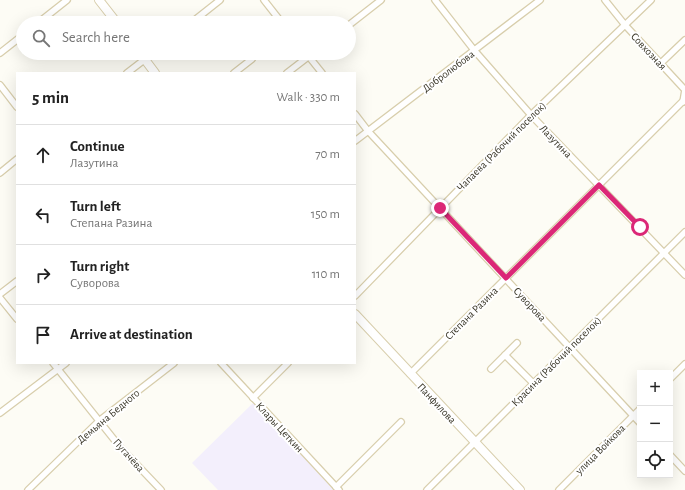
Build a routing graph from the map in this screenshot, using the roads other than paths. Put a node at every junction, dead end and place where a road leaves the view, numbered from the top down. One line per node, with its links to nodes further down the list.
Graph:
1 (67, 0): 10 (street)
2 (99, 0): 11 (street)
3 (220, 0): 12 (street)
4 (264, 0): 13 (street)
5 (381, 0): 14 (street)
6 (436, 0): 18 (street, Лазутина)
7 (540, 0): 18 (street, Добролюбова)
8 (605, 0): 15 (street, Совхозная)
9 (651, 0): 15 (street, Чапаева (Рабочий поселок))
10 (47, 16)
11 (112, 16)
12 (200, 16)
13 (277, 16)
14 (356, 20)
15 (625, 25): 25 (street, Совхозная); 35 (street, Чапаева (Рабочий поселок))
16 (16, 40): 19 (street)
17 (685, 40): 25 (street)
18 (474, 50): 35 (street, Лазутина); 36 (street, Добролюбова)
19 (0, 52)
20 (138, 60): 26 (street)
21 (145, 60): 27 (street)
22 (251, 60): 28 (street)
23 (302, 60): 29 (street)
24 (313, 60): 30 (street)
25 (661, 63): 32 (street, Совхозная)
26 (128, 72)
27 (154, 72)
28 (235, 72)
29 (288, 72)
30 (321, 72)
31 (0, 85): 33 (street)
32 (684, 101): 40 (street, Степана Разина)
33 (16, 106)
34 (356, 115): 36 (street, Суворова)
35 (532, 115): 40 (street, Лазутина); 41 (street, Чапаева (Рабочий поселок))
36 (368, 131): 37 (street, Добролюбова); 41 (street, Суворова)
37 (356, 140)
38 (16, 161): 39 (street)
39 (0, 173)
40 (599, 185): 43 (street, Лазутина); 45 (street, Степана Разина)
41 (440, 208): 45 (street, Суворова); 48 (street, Чапаева (Рабочий поселок))
42 (685, 232): 43 (street, Красина (Рабочий поселок))
43 (664, 253): 44 (street, Лазутина); 53 (street, Красина (Рабочий поселок))
44 (685, 275)
45 (506, 278): 53 (street, Суворова); 63 (street, Степана Разина)
46 (16, 282): 47 (street)
47 (0, 294)
48 (356, 295)
49 (0, 298): 51 (street)
50 (356, 315): 63 (street, Панфилова)
51 (16, 318)
52 (517, 343): 54 (street)
53 (570, 347): 65 (street, Красина (Рабочий поселок)); 69 (street, Суворова)
54 (505, 355): 62 (street); 65 (street)
55 (54, 364): 61 (street, Пугачёва)
56 (65, 364): 61 (street)
57 (173, 364): 71 (street, Демьяна Бедного)
58 (222, 364): 66 (street, Клары Цеткин)
59 (287, 364): 66 (street)
60 (685, 364): 64 (street)
61 (58, 369): 68 (street); 71 (street, Пугачёва)
62 (491, 369)
63 (410, 374): 73 (street, Панфилова)
64 (673, 376)
65 (533, 383): 73 (street, Красина (Рабочий поселок))
66 (253, 398): 76 (street, Клары Цеткин)
67 (637, 412): 69 (street, улица Войкова)
68 (0, 413)
69 (633, 416): 70 (street, Суворова); 81 (street, улица Войкова)
70 (637, 420)
71 (99, 421): 77 (street, Демьяна Бедного); 78 (street, Пугачёва)
72 (401, 422): 76 (street)
73 (474, 442): 79 (street, Красина (Рабочий поселок)); 80 (street, Панфилова)
74 (673, 458): 75 (street)
75 (685, 471)
76 (338, 489)
77 (28, 490)
78 (160, 490)
79 (427, 490)
80 (520, 490)
81 (559, 490)

